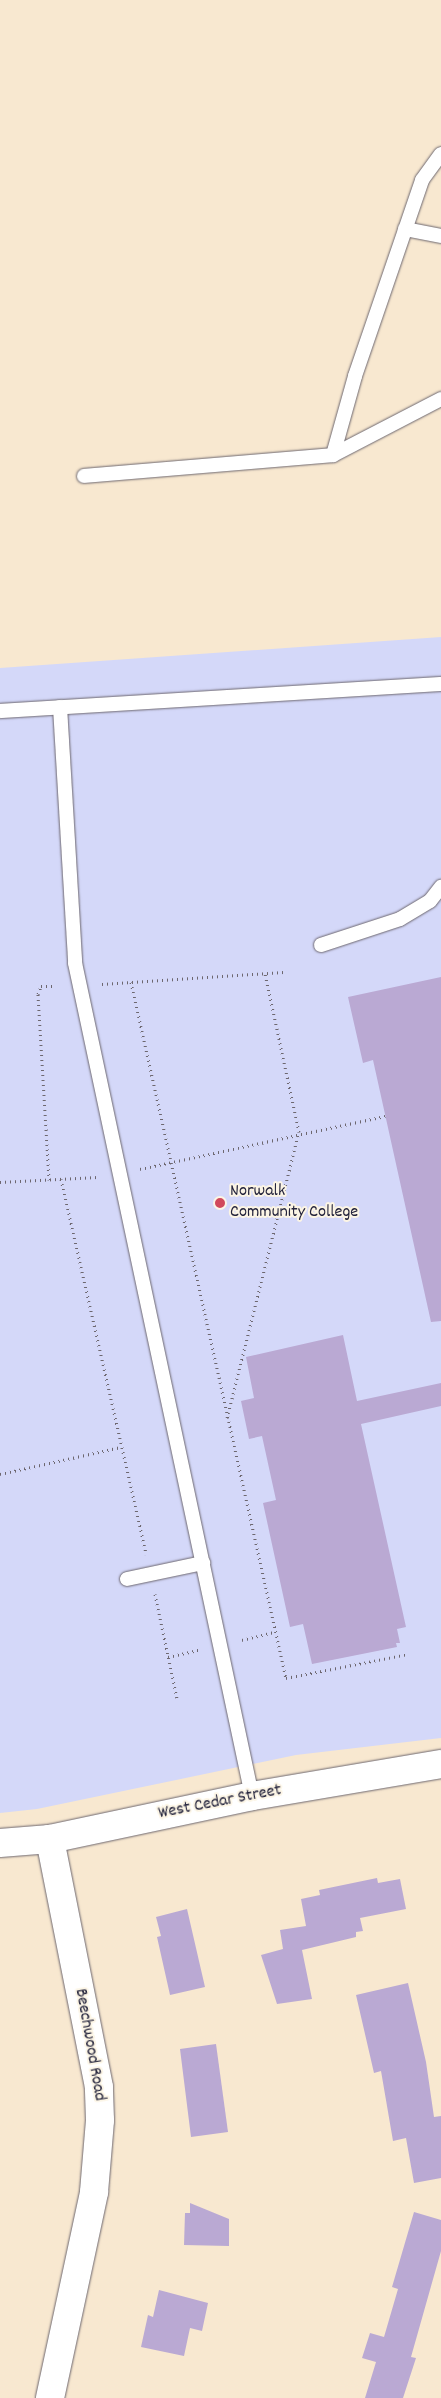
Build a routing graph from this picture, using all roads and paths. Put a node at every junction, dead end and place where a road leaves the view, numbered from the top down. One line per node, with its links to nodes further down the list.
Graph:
1 (441, 154): 2 (lane)
2 (405, 229): 3 (lane); 5 (lane)
3 (441, 236)
4 (441, 399): 5 (lane)
5 (333, 454): 6 (lane)
6 (84, 476)
7 (441, 684): 8 (lane)
8 (60, 707): 9 (lane); 28 (lane)
9 (0, 711)
10 (441, 887): 11 (lane)
11 (322, 945)
12 (284, 972): 13 (path)
13 (265, 973): 14 (path); 18 (path)
14 (131, 982): 15 (path); 19 (path)
15 (101, 984)
16 (56, 986): 23 (path)
17 (385, 1116): 18 (path)
18 (299, 1132): 19 (path); 25 (path)
19 (172, 1164): 20 (path); 25 (path)
20 (140, 1169)
21 (98, 1177): 22 (path)
22 (61, 1179): 23 (path); 26 (path)
23 (49, 1180): 24 (path)
24 (0, 1182)
25 (226, 1420): 31 (path)
26 (122, 1447): 27 (path); 29 (path)
27 (0, 1474)
28 (203, 1564): 29 (lane); 38 (lane)
29 (151, 1574): 30 (lane); 35 (path)
30 (127, 1579)
31 (275, 1632): 32 (path); 34 (path)
32 (242, 1640)
33 (201, 1650): 35 (path)
34 (408, 1654)
35 (168, 1658): 36 (path)
36 (177, 1698)
37 (441, 1764): 38 (street, West Cedar Street)
38 (252, 1796): 39 (street, West Cedar Street)
39 (50, 1839): 40 (street, West Cedar Street); 41 (street, Beechwood Road)
40 (0, 1843)
41 (50, 2398)

